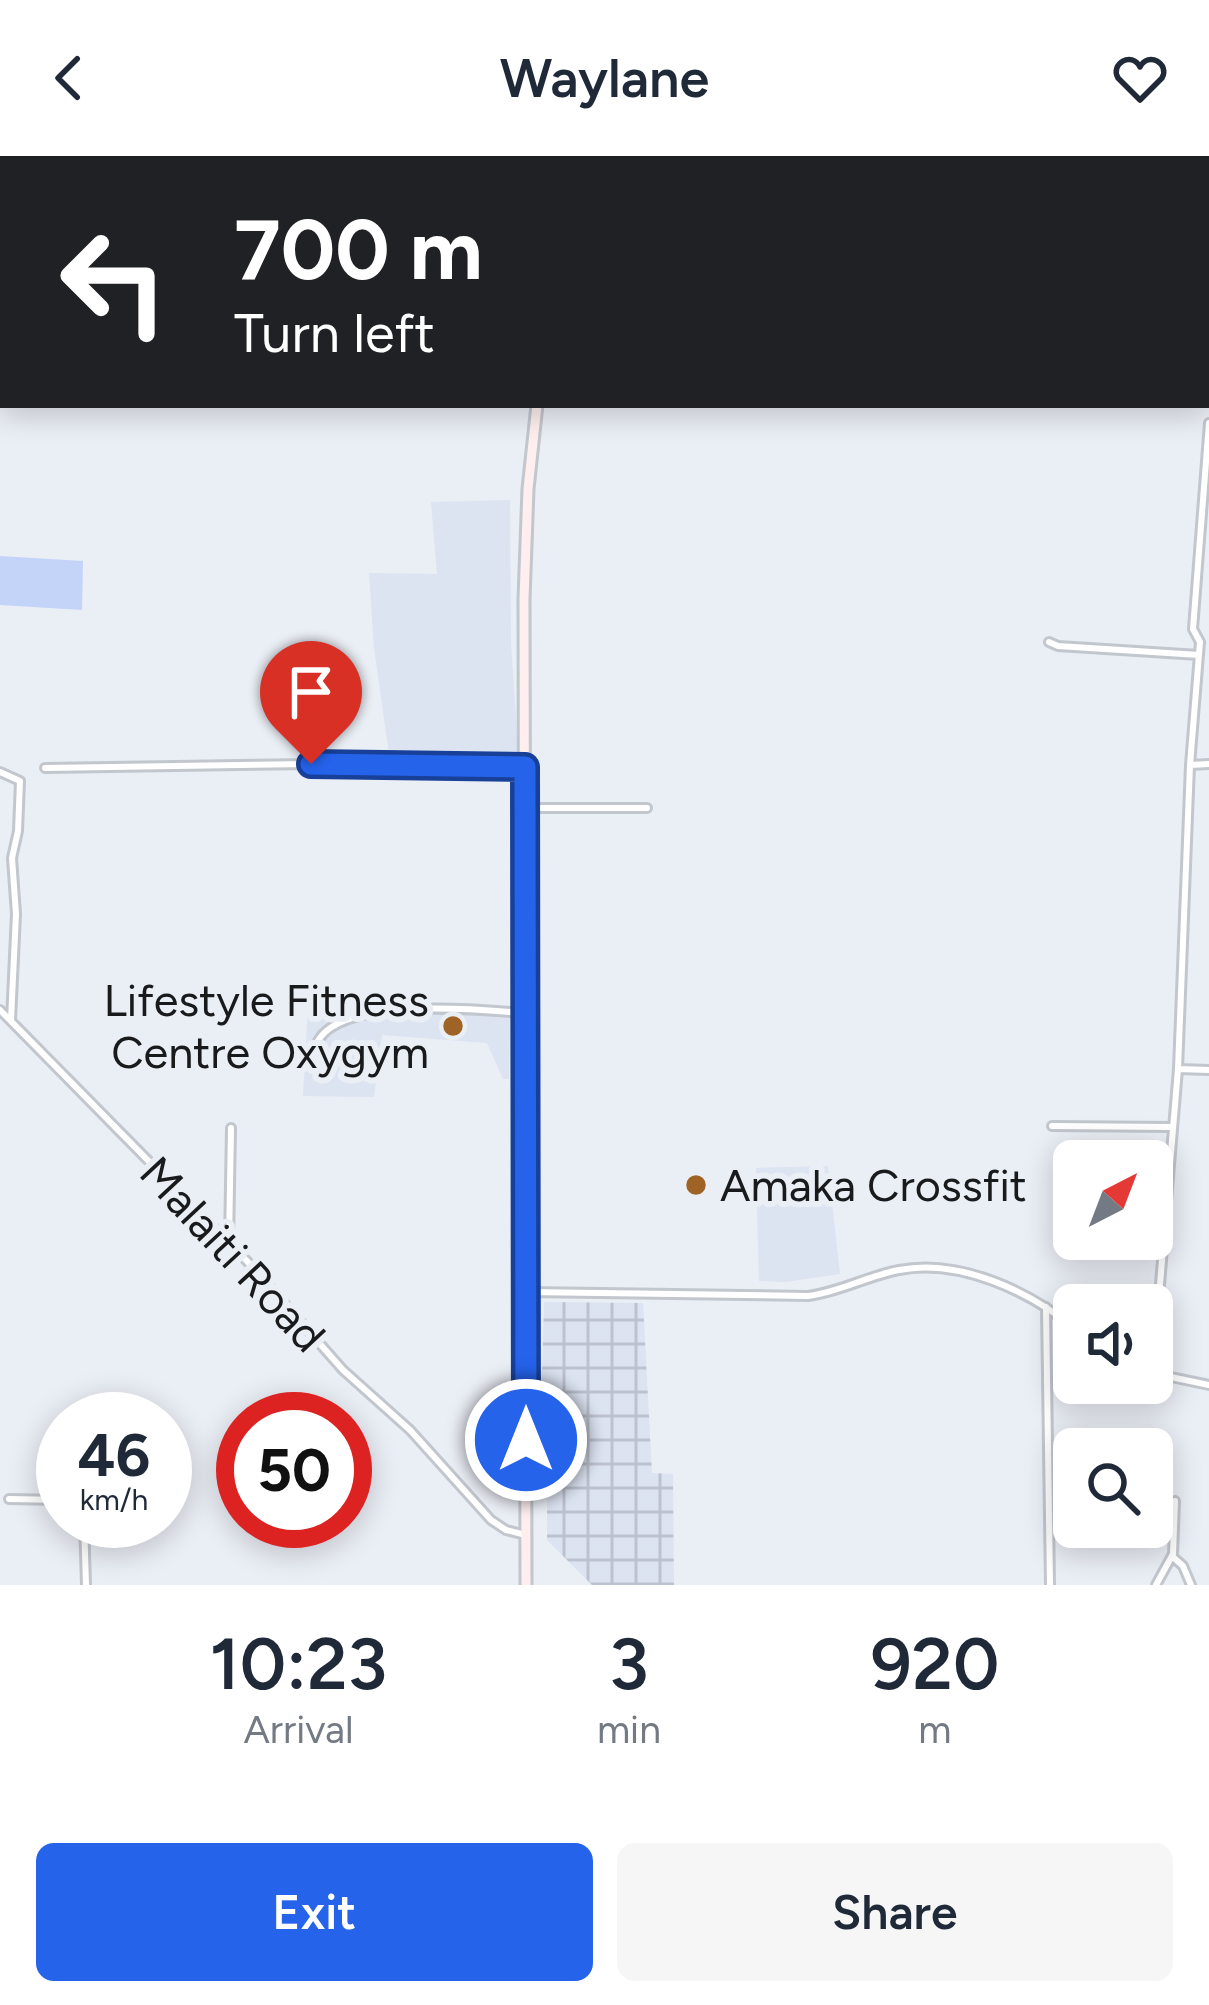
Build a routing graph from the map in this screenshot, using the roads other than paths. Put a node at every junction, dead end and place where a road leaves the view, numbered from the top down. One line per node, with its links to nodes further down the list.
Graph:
1 (538, 408): 8 (main road)
2 (1209, 423): 4 (street)
3 (1049, 642): 5 (street)
4 (1204, 642): 5 (street)
5 (1199, 655): 7 (street)
6 (1209, 764): 7 (street)
7 (1190, 765): 17 (street)
8 (525, 767): 9 (street); 11 (main road)
9 (45, 768)
10 (0, 772): 15 (street)
11 (524, 808): 12 (street); 14 (main road)
12 (647, 808)
13 (0, 1010): 15 (street, Malaiti Road)
14 (526, 1013): 16 (street); 24 (main road)
15 (10, 1020): 22 (street, Malaiti Road)
16 (318, 1041)
17 (1178, 1069): 18 (street); 20 (street)
18 (1209, 1070)
19 (1052, 1126): 20 (street)
20 (1172, 1127): 23 (street)
21 (231, 1128): 22 (street)
22 (229, 1243): 32 (street, Malaiti Road)
23 (1160, 1284)
24 (525, 1292): 25 (street); 32 (main road)
25 (1046, 1306): 26 (street); 37 (street)
26 (1053, 1312)
27 (1173, 1377): 28 (street)
28 (1209, 1385)
29 (9, 1499): 30 (street)
30 (36, 1500)
31 (1175, 1502): 34 (street)
32 (526, 1535): 36 (main road)
33 (85, 1548): 35 (street)
34 (1173, 1557): 38 (street); 39 (street)
35 (86, 1585)
36 (526, 1585)
37 (1050, 1585)
38 (1156, 1585)
39 (1191, 1585)

